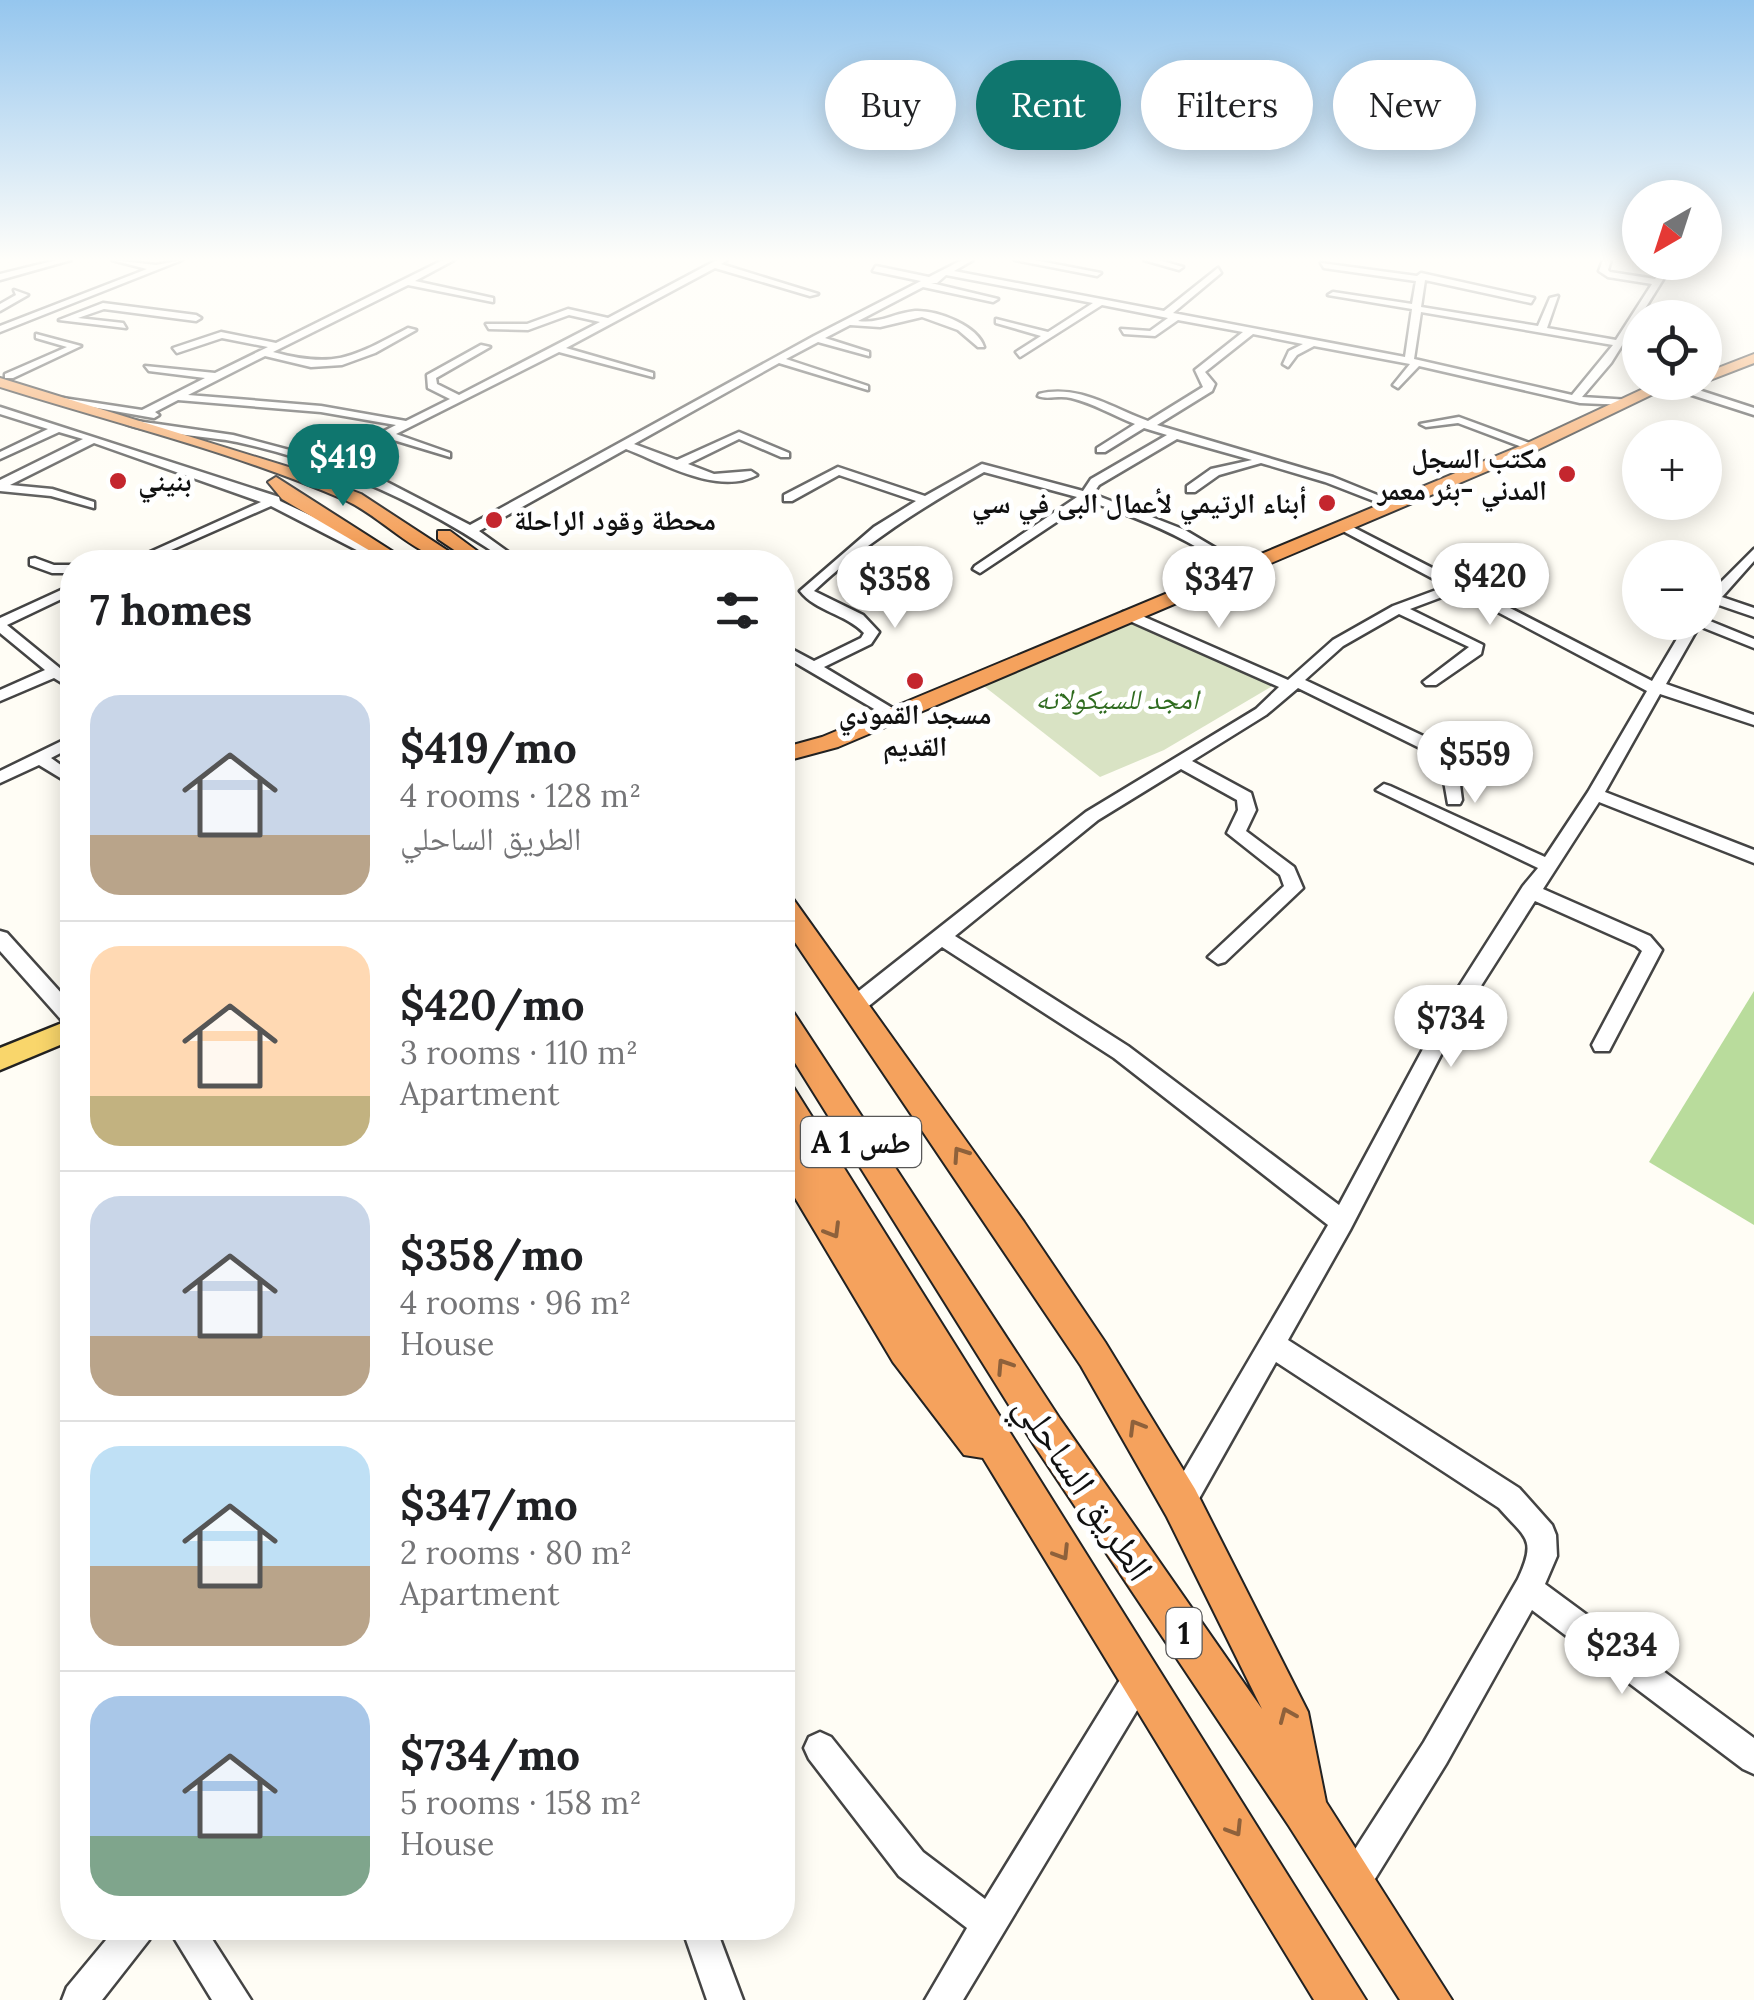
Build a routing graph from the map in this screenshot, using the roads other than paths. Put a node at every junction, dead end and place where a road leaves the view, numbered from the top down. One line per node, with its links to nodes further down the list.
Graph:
1 (59, 353): 23 (street)
2 (365, 353): 13 (street)
3 (474, 353): 29 (street)
4 (549, 353): 29 (street)
5 (573, 353): 22 (street)
6 (790, 353): 15 (street)
7 (1223, 353): 43 (street)
8 (1293, 353): 18 (street)
9 (1370, 353): 16 (street)
10 (1414, 353): 16 (street)
11 (1612, 353): 30 (street)
12 (1748, 353): 17 (highway)
13 (268, 354): 24 (street)
14 (1754, 358): 17 (highway)
15 (778, 360): 26 (street); 49 (street)
16 (1413, 362): 25 (street); 30 (street)
17 (1733, 362): 19 (highway); 21 (highway)
18 (1288, 364)
19 (1722, 365)
20 (149, 368): 24 (street)
21 (1722, 368)
22 (649, 375)
23 (3, 377): 31 (highway)
24 (220, 377): 28 (street)
25 (1398, 385)
26 (864, 388)
27 (1043, 396): 43 (street)
28 (177, 397): 37 (street); 41 (street)
29 (459, 399): 41 (street)
30 (1578, 399): 35 (street); 39 (street)
31 (63, 400): 37 (street); 40 (highway)
32 (1632, 400): 35 (highway)
33 (1639, 400): 39 (highway)
34 (1722, 400): 38 (street)
35 (1626, 402): 39 (highway)
36 (1, 407): 44 (street); 61 (highway)
37 (146, 412): 45 (street)
38 (1754, 412)
39 (1599, 416): 50 (highway)
40 (130, 423): 45 (street); 62 (highway)
41 (406, 424): 46 (street)
42 (1426, 424): 50 (street)
43 (1146, 425): 47 (street); 51 (street)
44 (58, 428): 48 (street); 54 (street)
45 (183, 428): 55 (street)
46 (386, 434): 52 (street); 55 (street)
47 (1174, 436): 56 (street); 64 (street)
48 (93, 438): 59 (street); 61 (street)
49 (626, 445): 57 (street); 69 (street)
50 (1531, 447): 67 (highway)
51 (1101, 450)
52 (446, 455)
53 (785, 455): 57 (street)
54 (0, 456)
55 (332, 461): 69 (street)
56 (1262, 462): 60 (street); 67 (street)
57 (676, 465): 58 (street)
58 (751, 475)
59 (0, 486): 66 (street)
60 (1191, 490)
61 (276, 491): 70 (street); 71 (street); 72 (highway); 73 (highway)
62 (355, 498): 74 (highway); 75 (highway)
63 (788, 498): 65 (street)
64 (1084, 498): 65 (street); 79 (street); 81 (street)
65 (926, 500): 94 (street)
66 (90, 505)
67 (1396, 505): 68 (highway)
68 (1344, 526): 79 (highway); 82 (street)
69 (471, 530): 76 (street)
70 (163, 550)
71 (370, 550)
72 (382, 550)
73 (408, 550)
74 (436, 550)
75 (465, 550)
76 (499, 550)
77 (1754, 553): 83 (street)
78 (35, 562): 80 (street)
79 (1239, 568): 88 (highway)
80 (60, 569)
81 (980, 569)
82 (1457, 587): 86 (street); 99 (street)
83 (1722, 589)
84 (60, 595): 89 (street)
85 (1722, 606): 87 (street)
86 (1398, 610): 97 (street); 98 (street)
87 (1754, 613)
88 (1128, 615): 98 (street); 101 (highway)
89 (0, 625): 95 (street)
90 (1722, 631): 92 (street)
91 (1684, 640): 99 (street)
92 (1754, 644)
93 (795, 654): 94 (street)
94 (817, 665): 101 (street)
95 (60, 671)
96 (60, 677): 100 (street)
97 (1431, 682)
98 (1294, 684): 107 (street); 113 (street)
99 (1658, 689): 102 (street); 112 (street)
100 (0, 696)
101 (894, 715): 103 (highway)
102 (1754, 720)
103 (830, 742): 105 (highway); 108 (highway)
104 (60, 747): 106 (street)
105 (795, 751)
106 (40, 758): 109 (street); 110 (street)
107 (1181, 762): 119 (street); 120 (street)
108 (795, 764)
109 (60, 772)
110 (0, 778)
111 (1384, 790): 115 (street)
112 (1595, 794): 114 (street); 115 (street)
113 (1454, 800)
114 (1754, 857)
115 (1547, 865): 116 (street)
116 (1529, 890): 125 (street); 131 (street)
117 (795, 922): 122 (highway)
118 (0, 938): 121 (street)
119 (943, 938): 122 (street); 131 (street)
120 (1218, 957)
121 (60, 1005)
122 (853, 1007): 134 (highway, one-way to 122)
123 (60, 1034): 127 (main road)
124 (795, 1038): 132 (highway, الطريق الساحلي / A 1 طس)
125 (1602, 1044)
126 (60, 1053): 128 (main road)
127 (0, 1059)
128 (0, 1076)
129 (795, 1116): 135 (highway, الطريق الساحلي / A 1 طس)
130 (795, 1168): 135 (highway, one-way to 135)
131 (1342, 1222): 133 (street)
132 (940, 1266): 140 (highway, الطريق الساحلي / 1, one-way to 132)
133 (1272, 1346): 134 (street); 136 (street)
134 (1181, 1503): 140 (highway, one-way to 134)
135 (1032, 1505): 137 (highway, الطريق الساحلي / A 1 طس, one-way to 137)
136 (1528, 1589): 139 (street); 141 (street)
137 (1140, 1676): 142 (street); 150 (highway, الطريق الساحلي / A 1 طس, one-way to 150)
138 (820, 1748): 142 (street)
139 (1751, 1748)
140 (1304, 1810): 141 (highway, الطريق الساحلي / 1)
141 (1353, 1883): 151 (highway, الطريق الساحلي / 1)
142 (988, 1922): 149 (street)
143 (128, 1940): 146 (street)
144 (193, 1940): 147 (street)
145 (703, 1940): 148 (street)
146 (80, 2000)
147 (233, 2000)
148 (725, 2000)
149 (944, 2000)
150 (1342, 2000)
151 (1428, 2000)

